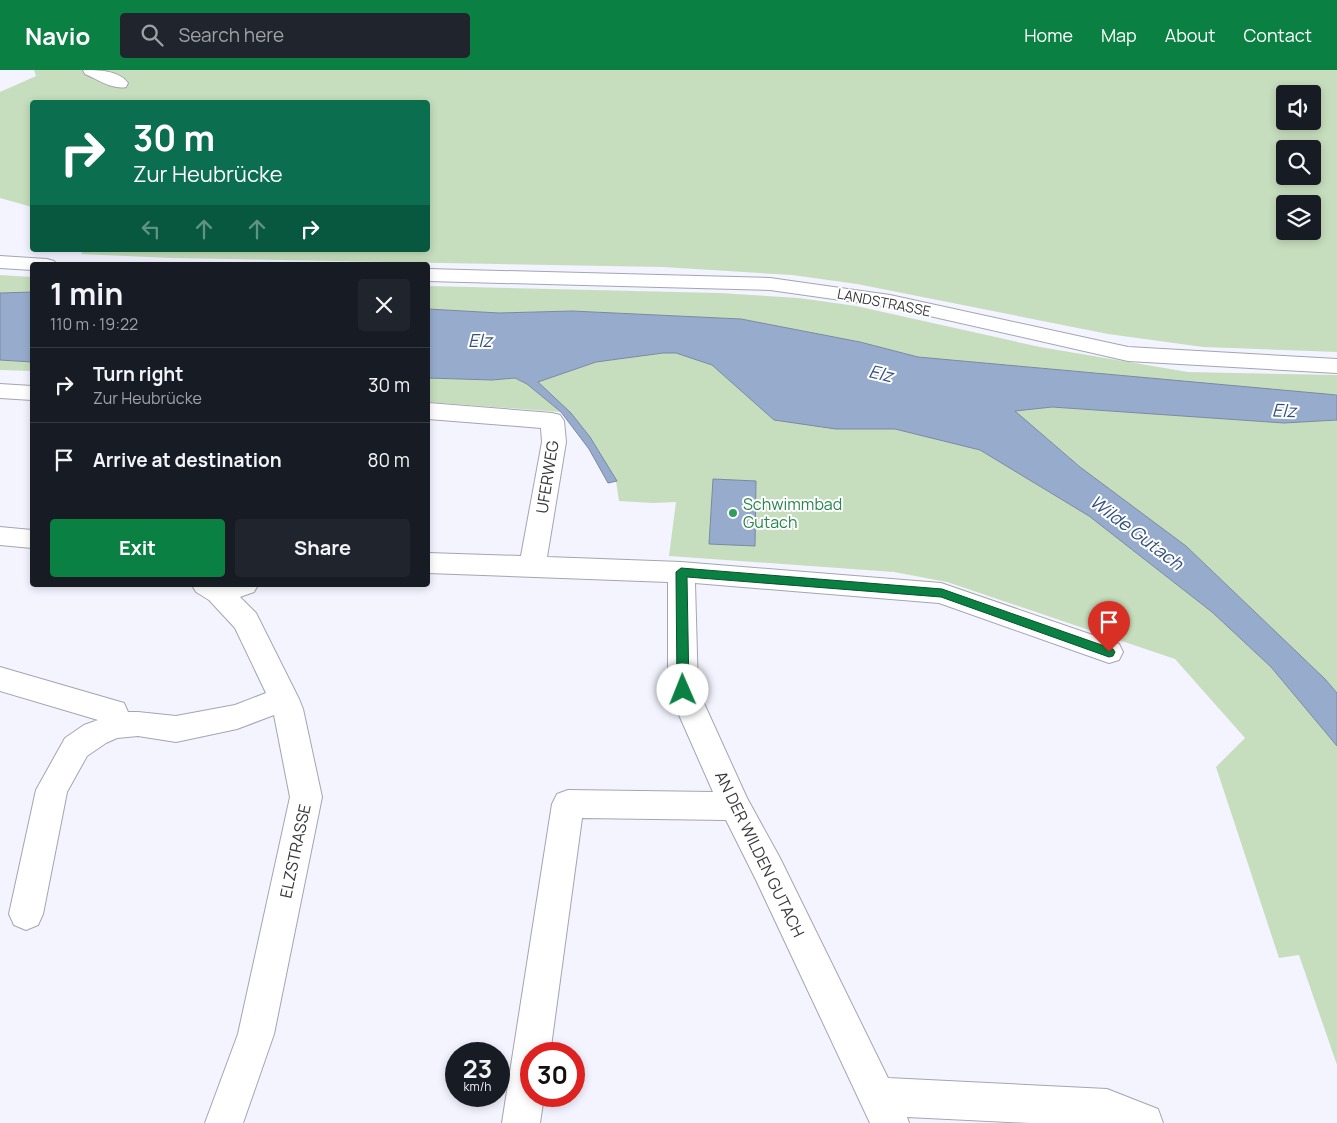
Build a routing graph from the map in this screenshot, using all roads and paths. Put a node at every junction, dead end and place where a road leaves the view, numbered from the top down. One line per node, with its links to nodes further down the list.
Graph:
1 (91, 70): 2 (street)
2 (120, 83)
3 (0, 262): 4 (street)
4 (30, 264)
5 (430, 275): 6 (street, LANDSTRASSE)
6 (1337, 366)
7 (0, 391): 8 (street)
8 (30, 393)
9 (430, 411): 13 (street, UFERWEG)
10 (0, 536): 11 (street)
11 (30, 539)
12 (430, 563): 13 (street)
13 (532, 567): 14 (street)
14 (681, 572): 16 (street); 20 (street, AN DER WILDEN GUTACH)
15 (223, 588): 18 (street, ELZSTRASSE)
16 (1109, 652)
17 (0, 679): 19 (street)
18 (284, 699): 19 (street); 25 (street, ELZSTRASSE)
19 (115, 726): 21 (street)
20 (735, 806): 22 (street); 24 (street, AN DER WILDEN GUTACH)
21 (26, 914)
22 (533, 1042)
23 (523, 1107): 26 (street)
24 (884, 1109): 27 (street)
25 (224, 1123)
26 (521, 1123)
27 (1144, 1123)

